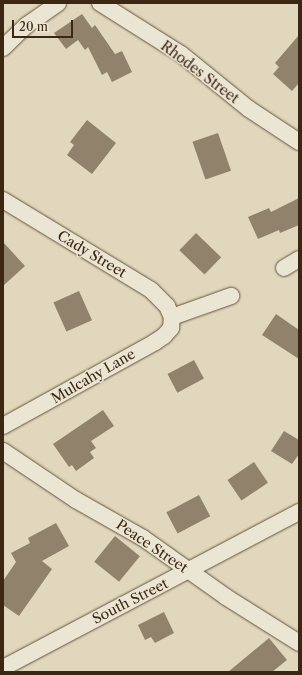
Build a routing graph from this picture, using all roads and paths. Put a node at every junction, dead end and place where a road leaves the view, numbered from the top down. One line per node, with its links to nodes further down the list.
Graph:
1 (58, 3): 3 (street)
2 (100, 3): 4 (street, Rhodes Street)
3 (3, 48)
4 (299, 142)
5 (3, 200): 9 (street, Cady Street)
6 (299, 259): 7 (street)
7 (284, 268)
8 (231, 296): 9 (street)
9 (172, 317): 10 (street, Mulcahy Lane)
10 (3, 426)
11 (3, 451): 13 (street, Peace Street)
12 (299, 512): 13 (street, South Street)
13 (188, 571): 14 (street, Peace Street); 15 (street, South Street)
14 (299, 643)
15 (3, 668)

